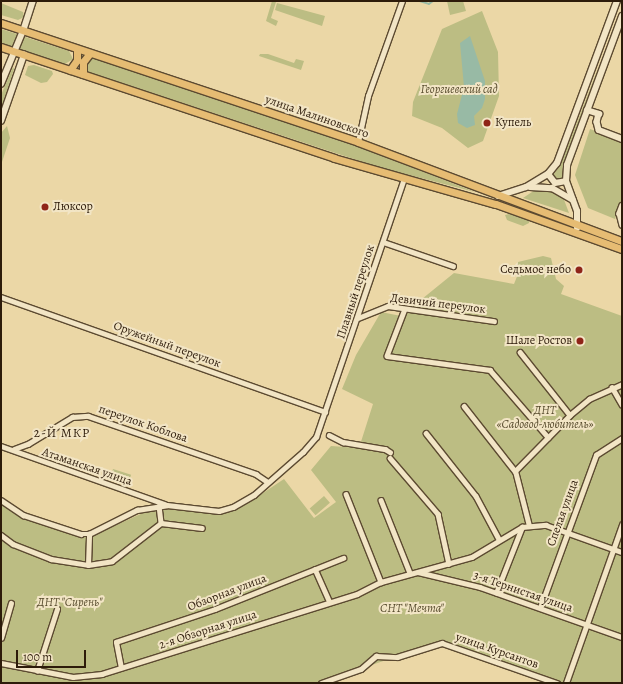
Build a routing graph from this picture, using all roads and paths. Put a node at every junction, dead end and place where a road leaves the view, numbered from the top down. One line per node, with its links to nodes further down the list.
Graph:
1 (33, 1): 6 (main road)
2 (402, 1): 24 (street)
3 (616, 1): 7 (main road)
4 (622, 16): 8 (main road)
5 (1, 23): 6 (highway, улица Малиновского)
6 (23, 31): 10 (highway, улица Малиновского); 11 (street)
7 (603, 38): 8 (main road); 12 (main road)
8 (613, 41): 15 (main road)
9 (1, 47): 11 (highway, улица Малиновского)
10 (77, 48): 13 (highway, улица Малиновского); 18 (highway)
11 (13, 51): 14 (highway, улица Малиновского); 16 (street)
12 (599, 51): 15 (main road); 25 (main road)
13 (90, 53): 19 (highway); 24 (highway, улица Малиновского)
14 (24, 55): 17 (street); 18 (highway, улица Малиновского)
15 (608, 55): 21 (main road)
16 (8, 65): 17 (street); 20 (street)
17 (20, 69): 22 (street)
18 (70, 70): 19 (highway, улица Малиновского)
19 (83, 74): 26 (highway, улица Малиновского)
20 (1, 84)
21 (587, 110): 23 (street); 27 (main road)
22 (1, 121)
23 (622, 139)
24 (358, 142): 29 (highway, улица Малиновского)
25 (548, 174): 27 (main road); 28 (main road)
26 (404, 179): 33 (highway, улица Малиновского); 35 (street, Плавный переулок)
27 (566, 181): 30 (main road)
28 (526, 188): 29 (main road); 30 (main road)
29 (498, 196): 33 (highway, улица Малиновского)
30 (573, 201): 33 (main road)
31 (622, 205): 32 (street)
32 (622, 225)
33 (577, 228): 34 (highway, улица Малиновского); 36 (highway, улица Малиновского)
34 (622, 241)
35 (383, 242): 37 (street); 40 (street, Плавный переулок)
36 (622, 249)
37 (453, 266)
38 (1, 296): 47 (street, Оружейный переулок)
39 (405, 309): 40 (street, Девичий переулок); 41 (street, Девичий переулок); 51 (street)
40 (358, 318): 47 (street, Плавный переулок)
41 (494, 321)
42 (520, 352): 48 (street)
43 (622, 384): 44 (street)
44 (612, 387): 45 (street); 48 (street)
45 (622, 404)
46 (464, 406): 57 (street)
47 (325, 412): 58 (street, Плавный переулок)
48 (570, 415): 51 (street)
49 (426, 433): 72 (street)
50 (329, 435): 55 (street)
51 (548, 437): 57 (street)
52 (622, 438): 69 (street, Спелая улица)
53 (1, 446): 54 (street, Атаманская улица)
54 (14, 449): 58 (street, переулок Коблова); 62 (street, Атаманская улица)
55 (390, 452)
56 (390, 458): 77 (street)
57 (515, 471): 67 (street)
58 (268, 482): 62 (street, Плавный переулок)
59 (346, 494): 81 (street)
60 (1, 500): 70 (street)
61 (381, 500): 80 (street)
62 (167, 505): 63 (street)
63 (159, 506): 64 (street); 70 (street)
64 (161, 523): 68 (street); 76 (street)
65 (622, 525): 73 (street)
66 (522, 526): 67 (street); 72 (street, 2-я Обзорная улица); 82 (street)
67 (529, 526): 69 (street)
68 (202, 528)
69 (566, 532): 73 (street); 85 (street, Спелая улица)
70 (89, 534): 76 (street)
71 (1, 535): 76 (street)
72 (499, 539): 77 (street, 2-я Обзорная улица)
73 (613, 548): 74 (street); 87 (street)
74 (622, 552)
75 (343, 558): 78 (street, Обзорная улица)
76 (88, 564)
77 (449, 564): 79 (street, 2-я Обзорная улица)
78 (315, 569): 83 (street); 91 (street, Обзорная улица)
79 (416, 571): 80 (street, 2-я Обзорная улица); 82 (street, 3-я Тернистая улица)
80 (410, 573): 81 (street, 2-я Обзорная улица)
81 (382, 582): 83 (street, 2-я Обзорная улица)
82 (496, 593): 85 (street, 3-я Тернистая улица)
83 (330, 601): 91 (street, 2-я Обзорная улица)
84 (11, 603): 89 (street)
85 (540, 608): 87 (street, 3-я Тернистая улица)
86 (57, 609): 92 (street)
87 (586, 624): 88 (street, 3-я Тернистая улица); 95 (street)
88 (622, 637)
89 (1, 638)
90 (1, 663): 92 (street, 2-я Обзорная улица)
91 (121, 668): 92 (street, 2-я Обзорная улица)
92 (37, 671)
93 (321, 683): 94 (street, улица Курсантов)
94 (557, 683)
95 (566, 683)

